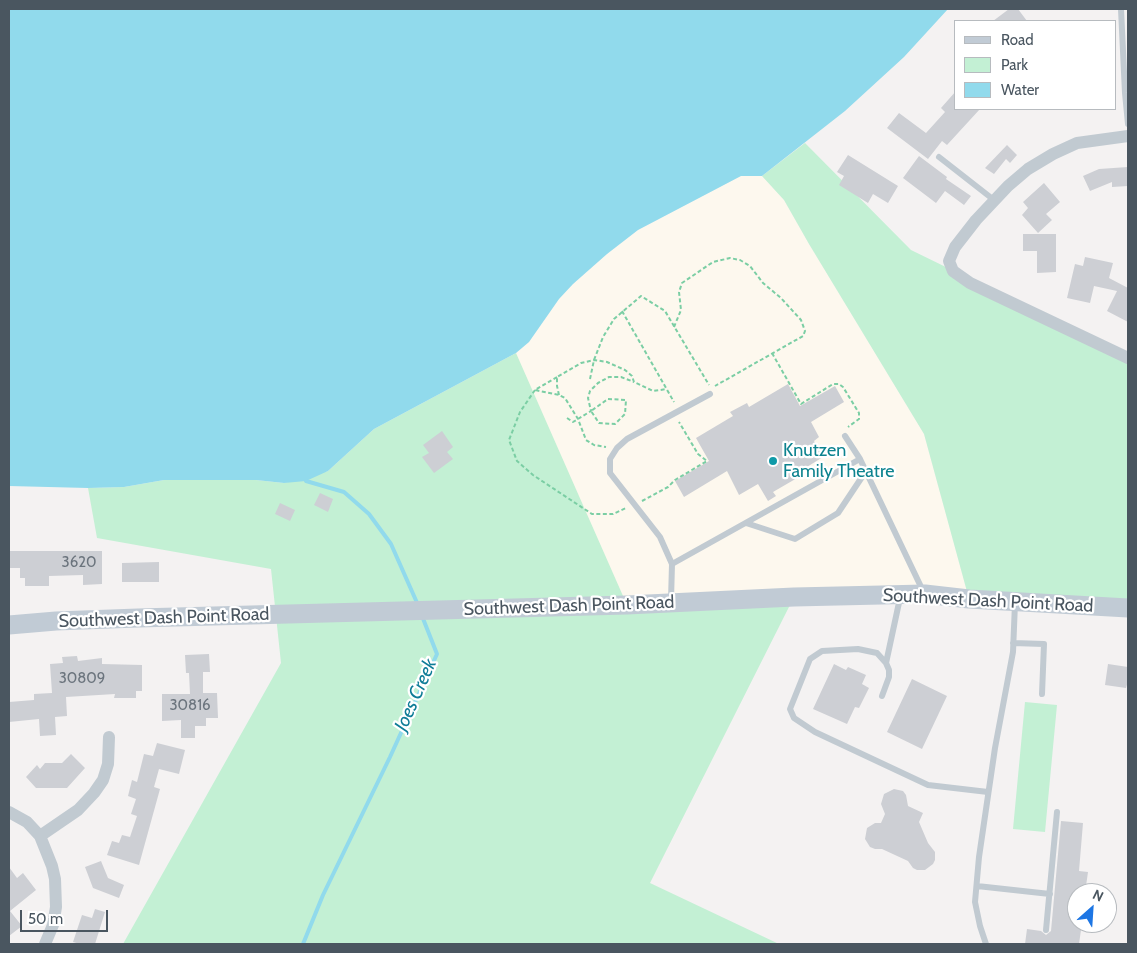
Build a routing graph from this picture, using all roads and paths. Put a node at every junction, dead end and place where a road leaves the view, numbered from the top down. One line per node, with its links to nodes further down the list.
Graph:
1 (1121, 9): 2 (lane)
2 (1128, 124)
3 (1128, 136): 5 (street)
4 (939, 157): 5 (lane)
5 (994, 200): 9 (street)
6 (622, 311): 7 (path); 10 (path); 14 (path)
7 (674, 326): 8 (path); 8 (path)
8 (772, 353): 22 (path)
9 (1128, 358)
10 (594, 360): 11 (path); 12 (path); 13 (path)
11 (557, 377): 15 (path); 16 (path)
12 (590, 379)
13 (634, 382): 14 (path); 18 (path)
14 (667, 389): 19 (path)
15 (535, 390): 16 (path); 26 (path)
16 (559, 394): 21 (path)
17 (710, 394): 19 (lane)
18 (591, 411): 18 (path); 21 (path)
19 (677, 412): 23 (lane); 26 (path)
20 (567, 418): 21 (path)
21 (578, 419): 23 (path)
22 (845, 436): 24 (lane)
23 (617, 448): 26 (lane)
24 (860, 460): 25 (lane); 27 (lane)
25 (866, 471): 27 (lane); 29 (lane)
26 (635, 505): 28 (lane)
27 (746, 523): 28 (lane)
28 (672, 564): 32 (lane)
29 (925, 594): 30 (main road, Southwest Dash Point Road); 31 (main road, Southwest Dash Point Road)
30 (900, 595): 32 (main road, Southwest Dash Point Road); 36 (lane)
31 (1015, 602): 33 (main road, Southwest Dash Point Road); 35 (lane)
32 (671, 603): 34 (main road, Southwest Dash Point Road)
33 (1128, 608)
34 (9, 625)
35 (1013, 643): 37 (lane); 40 (lane)
36 (886, 663): 38 (lane); 40 (lane)
37 (1042, 694)
38 (882, 696)
39 (109, 737): 43 (street)
40 (988, 792): 44 (lane)
41 (9, 812): 43 (street)
42 (1058, 812): 45 (lane)
43 (40, 836): 47 (street)
44 (977, 886): 45 (lane); 48 (lane)
45 (1050, 894): 46 (lane)
46 (1046, 930)
47 (45, 944)
48 (986, 944)

